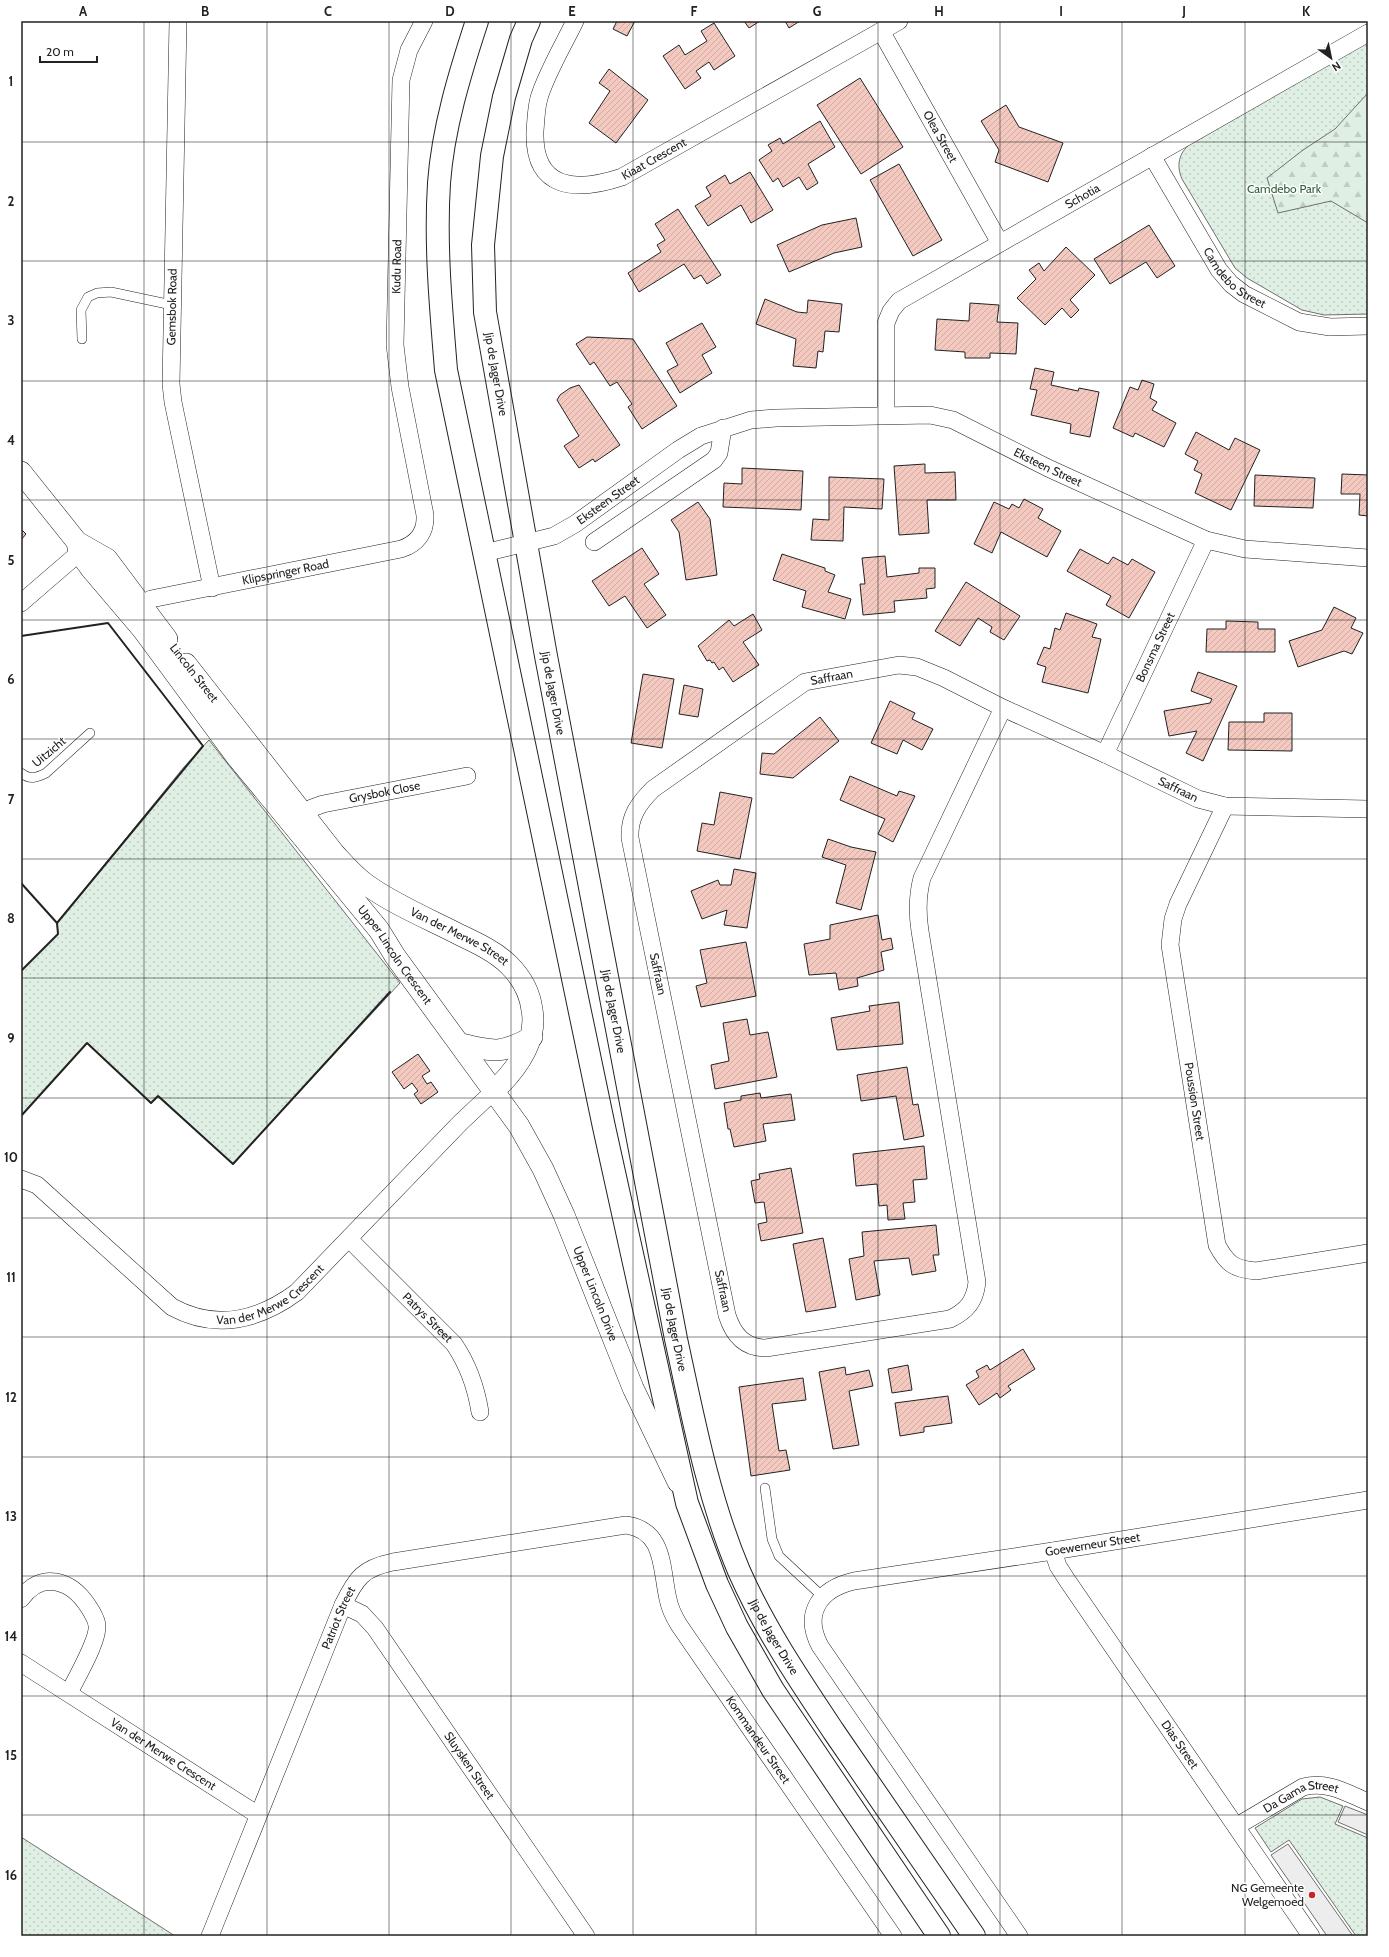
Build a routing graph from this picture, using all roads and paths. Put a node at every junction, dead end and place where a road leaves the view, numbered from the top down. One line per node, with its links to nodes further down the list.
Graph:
1 (178, 21): 11 (street, Gemsbok Road)
2 (424, 21): 17 (street, Kudu Road)
3 (477, 21): 22 (main road, Jip de Jager Drive)
4 (529, 21): 20 (main road, Jip de Jager Drive)
5 (575, 21): 7 (street, Kiaat Crescent)
6 (898, 21): 7 (street, Kiaat Crescent)
7 (881, 31): 10 (street, Olea Street)
8 (1368, 33): 9 (street, Schotia)
9 (1152, 156): 10 (street, Schotia); 12 (street, Camdebo Street)
10 (1000, 243): 14 (street, Schotia)
11 (172, 305): 13 (lane); 24 (street, Gemsbok Road)
12 (1368, 326)
13 (82, 339)
14 (886, 415): 15 (street, Eksteen Street); 18 (street, Eksteen Street)
15 (723, 428): 19 (street); 20 (street, Eksteen Street)
16 (21, 472): 21 (street, Lincoln Street)
17 (425, 515): 24 (street, Klipspringer Road)
18 (1206, 540): 23 (street, Eksteen Street); 29 (street, Bonsma Street)
19 (594, 542)
20 (525, 544): 22 (street, Eksteen Street); 59 (main road, Jip de Jager Drive)
21 (81, 546): 25 (street); 26 (street, Lincoln Street)
22 (484, 553): 44 (main road, Jip de Jager Drive)
23 (1368, 558)
24 (212, 588): 26 (street, Klipspringer Road)
25 (21, 603)
26 (136, 611): 34 (street, Lincoln Street)
27 (1003, 708): 27 (street, Saffraan); 29 (street, Saffraan)
28 (90, 733): 30 (lane, Uitzicht)
29 (1105, 754): 32 (street, Saffraan)
30 (21, 774)
31 (467, 776): 34 (street, Grysbok Close)
32 (1225, 806): 33 (street, Saffraan); 40 (street, Poussion Street)
33 (1368, 809)
34 (297, 818): 35 (street, Van der Merwe Street); 36 (street, Upper Lincoln Crescent)
35 (532, 1037): 36 (street); 37 (street, Van der Merwe Street)
36 (461, 1044): 37 (street, Upper Lincoln Crescent)
37 (494, 1091): 39 (street, Van der Merwe Crescent); 44 (street, Upper Lincoln Drive)
38 (21, 1179): 39 (street, Van der Merwe Crescent)
39 (349, 1239): 41 (street, Patrys Street)
40 (1368, 1253)
41 (480, 1412)
42 (765, 1488): 47 (lane)
43 (1368, 1500): 46 (street, Goewerneur Street)
44 (687, 1503): 58 (main road, Jip de Jager Drive)
45 (647, 1533): 49 (street, Patriot Street); 57 (street, Kommandeur Street)
46 (1053, 1552): 47 (street, Goewerneur Street); 54 (street, Dias Street)
47 (822, 1598): 60 (street)
48 (21, 1599): 51 (street)
49 (343, 1605): 53 (street, Patriot Street); 56 (street, Sluysken Street)
50 (21, 1663): 51 (street, Van der Merwe Crescent)
51 (69, 1693): 53 (street, Van der Merwe Crescent)
52 (1368, 1802): 54 (street, Da Gama Street)
53 (258, 1815): 55 (street, Patriot Street)
54 (1236, 1826): 61 (street, Dias Street)
55 (210, 1936)
56 (586, 1936)
57 (893, 1936)
58 (939, 1936)
59 (974, 1936)
60 (1019, 1936)
61 (1312, 1936)

